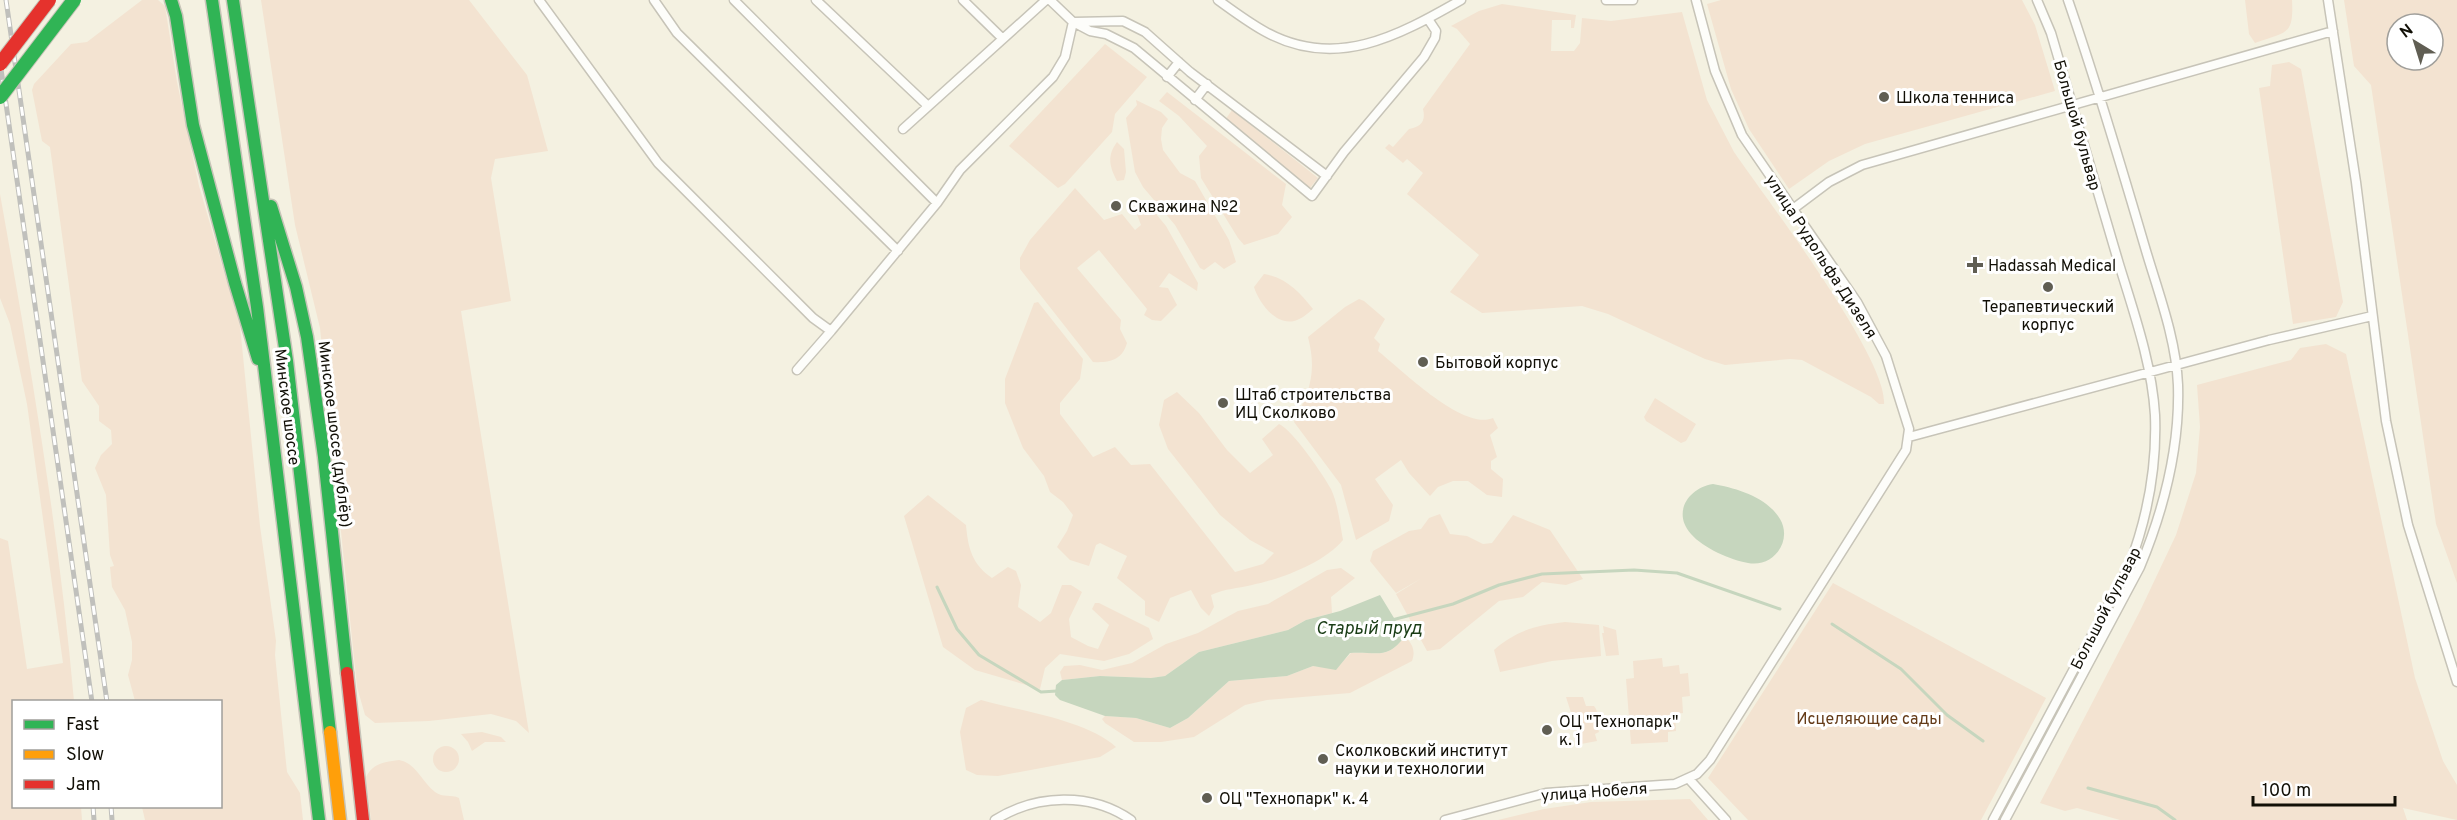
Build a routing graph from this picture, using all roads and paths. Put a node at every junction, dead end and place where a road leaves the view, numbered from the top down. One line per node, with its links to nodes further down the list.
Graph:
1 (49, 0): 25 (main road, bridge)
2 (74, 0): 29 (main road, bridge)
3 (171, 0): 44 (main road)
4 (212, 0): 44 (main road, Минское шоссе)
5 (232, 0): 34 (main road, Минское шоссе)
6 (539, 0): 40 (street)
7 (654, 0): 38 (street)
8 (734, 0): 36 (street)
9 (816, 0): 32 (street)
10 (963, 0): 23 (street)
11 (1048, 0): 21 (street); 23 (street)
12 (1218, 0): 20 (street)
13 (1461, 0): 20 (street)
14 (1606, 0): 15 (street)
15 (1633, 0)
16 (1696, 0): 37 (street, улица Рудольфа Дизеля)
17 (2037, 0): 31 (street, Большой бульвар)
18 (2068, 0): 28 (street, Большой бульвар)
19 (2328, 0): 22 (street)
20 (1428, 19): 35 (street)
21 (1073, 22): 24 (street); 26 (street); 36 (street)
22 (2333, 31): 28 (street); 39 (street)
23 (1003, 39): 32 (street)
24 (1179, 62): 26 (street); 27 (street)
25 (0, 64)
26 (1167, 77): 30 (street)
27 (1207, 84): 30 (street); 35 (street)
28 (2101, 95): 31 (street); 41 (street, Большой бульвар)
29 (0, 97)
30 (1195, 100): 35 (street)
31 (2072, 104): 37 (street); 43 (street, Большой бульвар)
32 (928, 106): 33 (street)
33 (903, 129)
34 (259, 164): 49 (main road, Минское шоссе); 50 (main road, Минское шоссе (дублёр))
35 (1327, 176)
36 (937, 203): 38 (street)
37 (1793, 209): 45 (street, улица Рудольфа Дизеля)
38 (898, 250): 40 (street)
39 (2372, 316): 41 (street); 46 (street)
40 (831, 331): 42 (street)
41 (2176, 367): 43 (street); 56 (street, Большой бульвар)
42 (798, 370)
43 (2149, 374): 45 (street); 55 (street, Большой бульвар)
44 (275, 431): 48 (main road, Минское шоссе)
45 (1909, 437): 47 (street)
46 (2457, 682)
47 (1689, 779): 53 (street, улица Нобеля); 54 (street)
48 (320, 820)
49 (340, 820)
50 (363, 820)
51 (995, 820): 52 (street)
52 (1131, 820)
53 (1445, 820)
54 (1726, 820)
55 (1993, 820)
56 (2005, 820)

